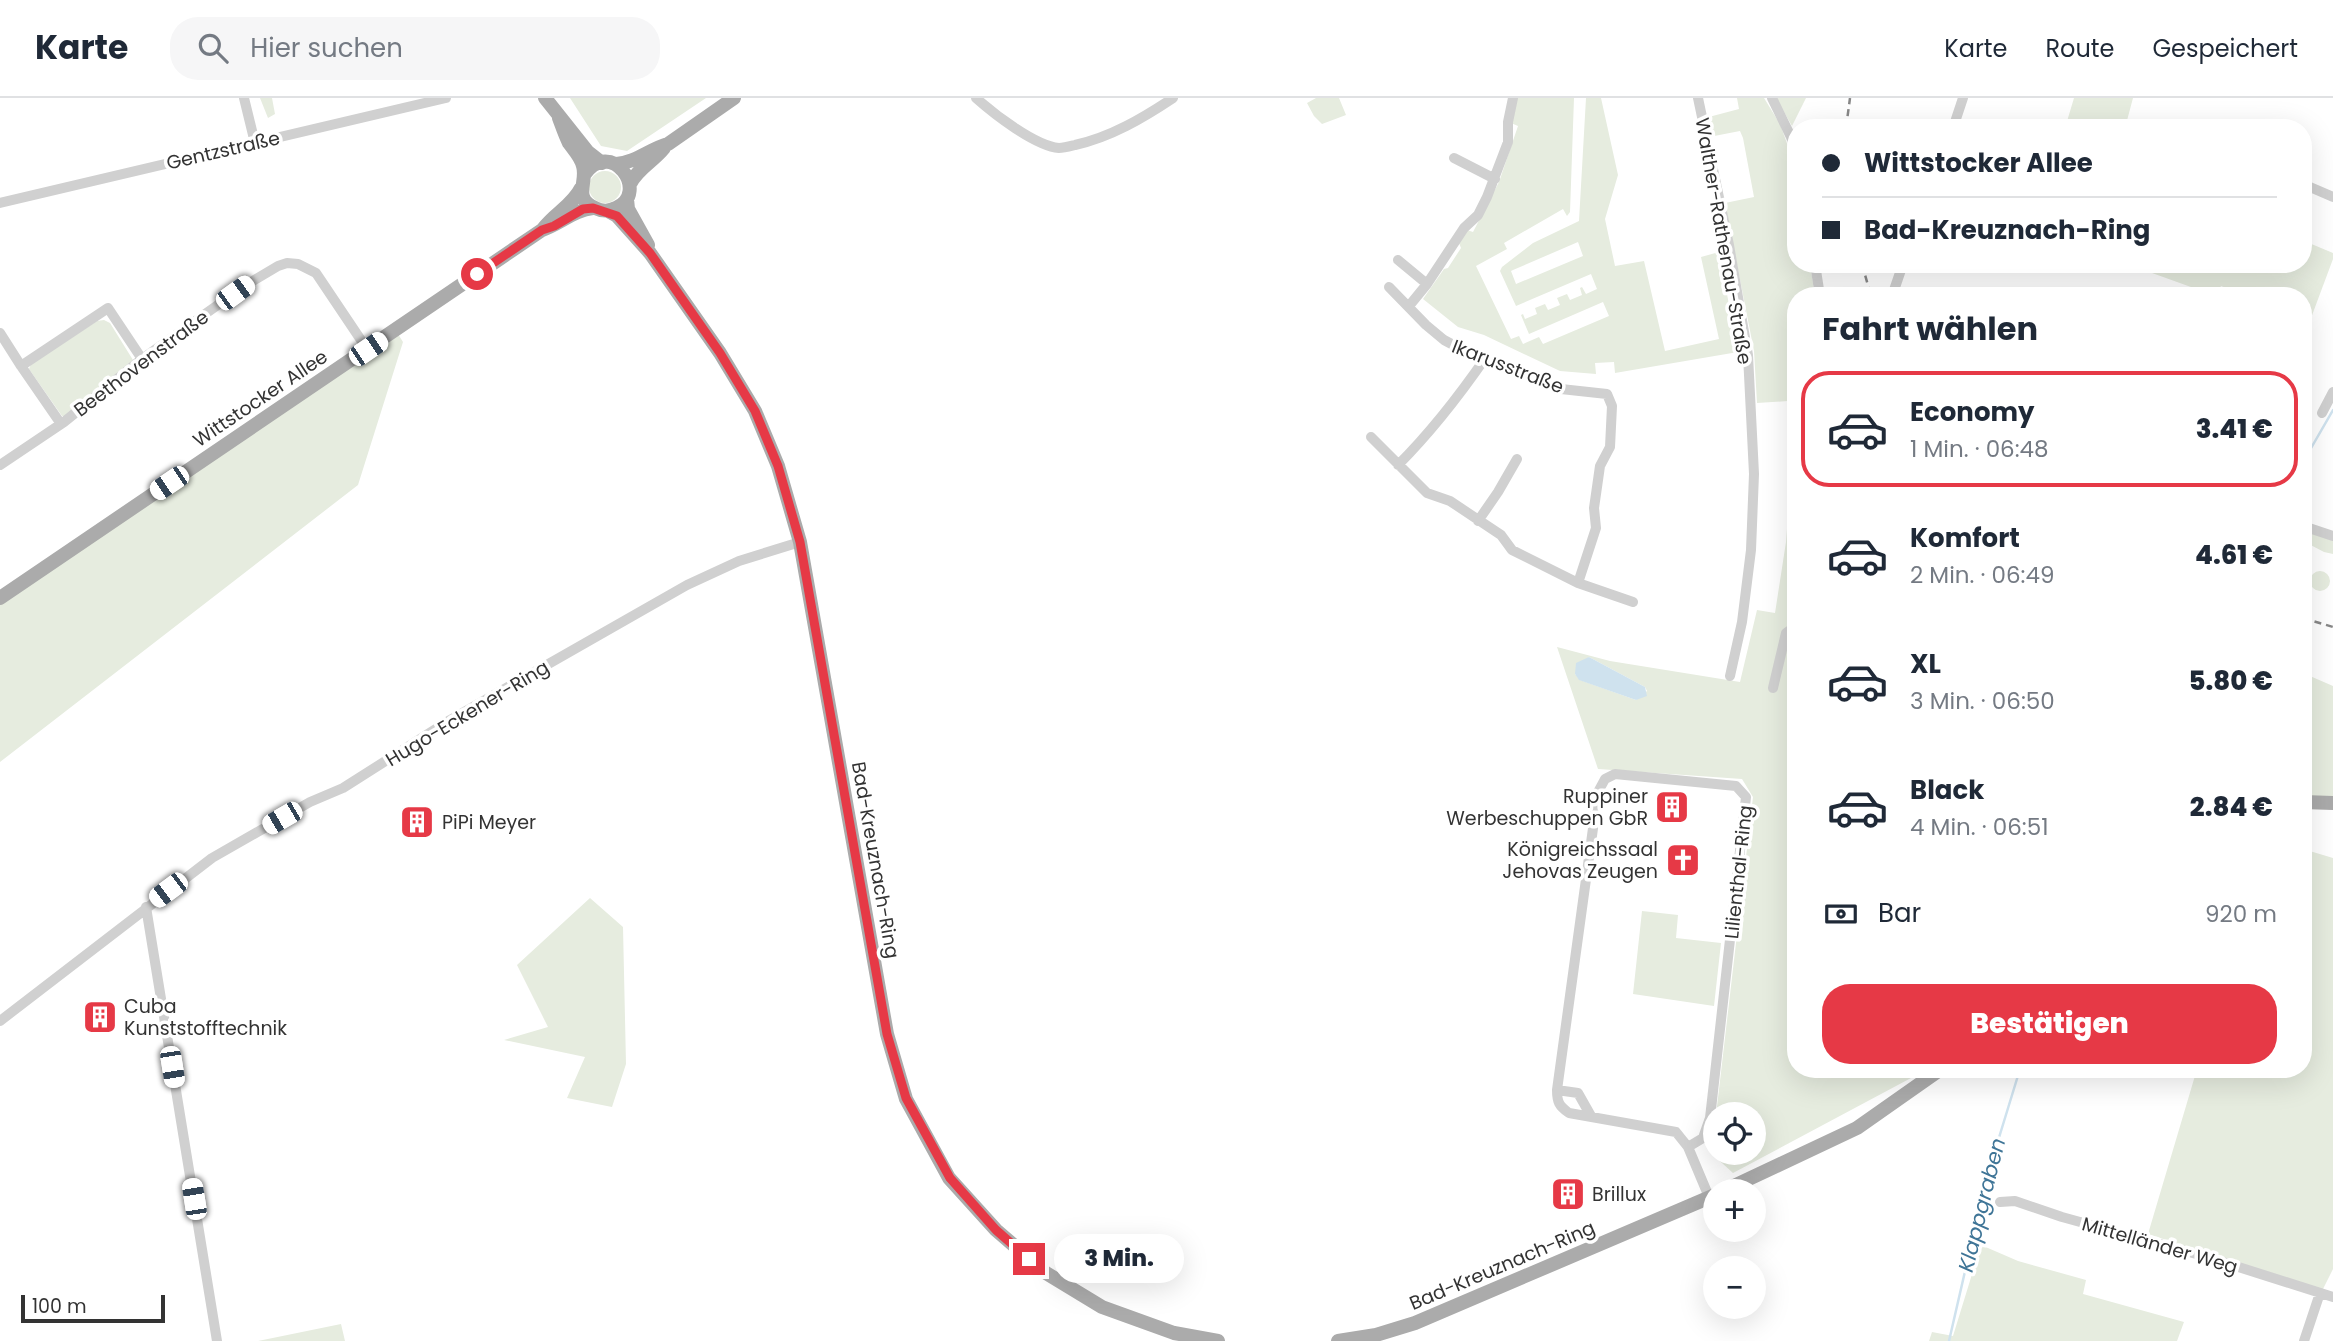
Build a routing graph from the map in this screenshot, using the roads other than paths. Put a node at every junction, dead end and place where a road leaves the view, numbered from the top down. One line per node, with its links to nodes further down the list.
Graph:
1 (244, 98): 14 (street)
2 (446, 98): 14 (street, Gentzstraße)
3 (545, 98): 11 (main road)
4 (734, 98): 15 (main road)
5 (976, 98): 6 (street)
6 (1173, 98)
7 (1513, 98): 18 (street)
8 (1698, 98): 52 (street, Walther-Rathenau-Straße)
9 (1772, 98): 13 (street)
10 (1963, 98): 12 (street)
11 (559, 118): 17 (main road); 19 (main road)
12 (1956, 119)
13 (1787, 129)
14 (255, 143): 23 (street, Gentzstraße)
15 (668, 144): 17 (main road); 21 (main road)
16 (1454, 158): 18 (street)
17 (609, 163): 19 (main road); 21 (main road)
18 (1495, 179): 29 (street)
19 (583, 181): 24 (main road); 26 (main road)
20 (2312, 188): 22 (street)
21 (628, 192): 25 (main road); 27 (main road, Bad-Kreuznach-Ring)
22 (2333, 197)
23 (0, 203)
24 (593, 208): 25 (main road); 26 (main road)
25 (608, 211): 27 (main road, Bad-Kreuznach-Ring)
26 (542, 230): 33 (main road, Wittstocker Allee)
27 (650, 253): 47 (main road, Bad-Kreuznach-Ring)
28 (1398, 260): 29 (street)
29 (1427, 284): 31 (street)
30 (1389, 287): 31 (street, Ikarusstraße)
31 (1409, 306): 34 (street, Ikarusstraße)
32 (0, 333): 36 (street)
33 (368, 349): 35 (street, Beethovenstraße); 49 (main road, Wittstocker Allee)
34 (1486, 357): 43 (street); 48 (street, Ikarusstraße)
35 (142, 359): 36 (street); 39 (street, Beethovenstraße)
36 (21, 366): 39 (street)
37 (2333, 392): 38 (street)
38 (2322, 413)
39 (61, 424): 42 (street, Beethovenstraße)
40 (1371, 437): 43 (street)
41 (1517, 459): 44 (street)
42 (0, 465)
43 (1398, 465): 44 (street)
44 (1478, 521): 48 (street)
45 (2312, 529): 46 (street)
46 (2333, 536)
47 (800, 542): 56 (street, Hugo-Eckener-Ring); 69 (main road, Bad-Kreuznach-Ring)
48 (1578, 583): 50 (street)
49 (0, 598)
50 (1633, 602)
51 (1787, 632): 53 (street)
52 (1730, 676)
53 (1773, 688)
54 (2312, 802): 55 (main road)
55 (2333, 803)
56 (146, 907): 57 (street, Hugo-Eckener-Ring); 68 (street)
57 (0, 1021)
58 (1928, 1078): 63 (main road, Bad-Kreuznach-Ring)
59 (1556, 1090): 60 (street); 60 (street); 61 (street, Lilienthal-Ring)
60 (1591, 1116): 61 (street)
61 (1688, 1147): 62 (street)
62 (1706, 1179)
63 (1749, 1179)
64 (1703, 1200): 70 (main road, Bad-Kreuznach-Ring)
65 (2000, 1202): 66 (street, Mittelländer Weg)
66 (2320, 1293): 67 (street, Mittelländer Weg); 71 (street)
67 (2333, 1297)
68 (217, 1341)
69 (1218, 1341)
70 (1338, 1341)
71 (2304, 1341)

